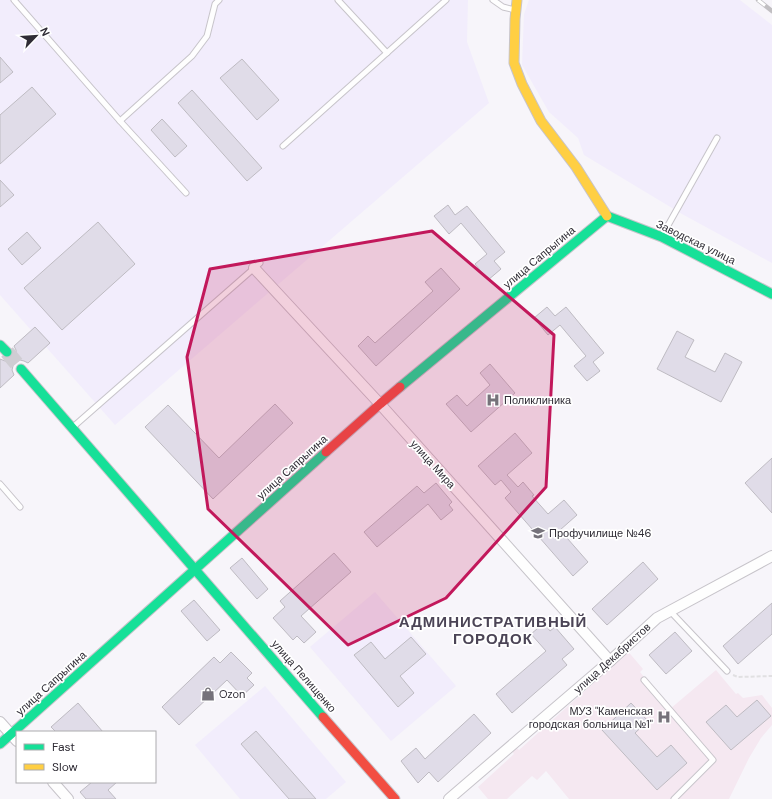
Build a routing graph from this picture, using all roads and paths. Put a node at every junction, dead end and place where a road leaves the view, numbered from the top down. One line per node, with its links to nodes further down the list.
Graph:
1 (14, 0): 9 (lane)
2 (219, 0): 9 (lane)
3 (338, 0): 8 (lane)
4 (446, 0): 8 (lane)
5 (492, 0): 7 (lane)
6 (517, 0): 7 (street)
7 (516, 10): 13 (street)
8 (387, 53): 11 (lane)
9 (120, 121): 12 (lane)
10 (718, 138): 14 (lane)
11 (283, 146)
12 (186, 193)
13 (607, 216): 14 (street, Заводская улица); 20 (street, улица Сапрыгина)
14 (662, 237): 16 (street, Заводская улица)
15 (257, 266): 20 (street, улица Мира); 21 (lane)
16 (772, 294)
17 (0, 344): 18 (street)
18 (7, 352)
19 (21, 369): 21 (street, улица Пелищенко)
20 (380, 404): 25 (street, улица Сапрыгина); 27 (street, улица Мира)
21 (72, 427): 25 (street, улица Пелищенко)
22 (0, 484): 23 (lane)
23 (20, 507)
24 (772, 556): 26 (street, улица Декабристов)
25 (195, 570): 32 (street, улица Сапрыгина); 37 (street, улица Пелищенко)
26 (670, 611): 27 (street, улица Декабристов); 28 (lane)
27 (610, 661): 38 (street, улица Декабристов)
28 (727, 670): 29 (path)
29 (772, 676)
30 (644, 680): 39 (lane)
31 (0, 722): 33 (street)
32 (20, 731)
33 (14, 738): 34 (street, улица Сапрыгина)
34 (0, 744)
35 (54, 783): 36 (street)
36 (68, 799)
37 (395, 799)
38 (449, 799)
39 (674, 799)

